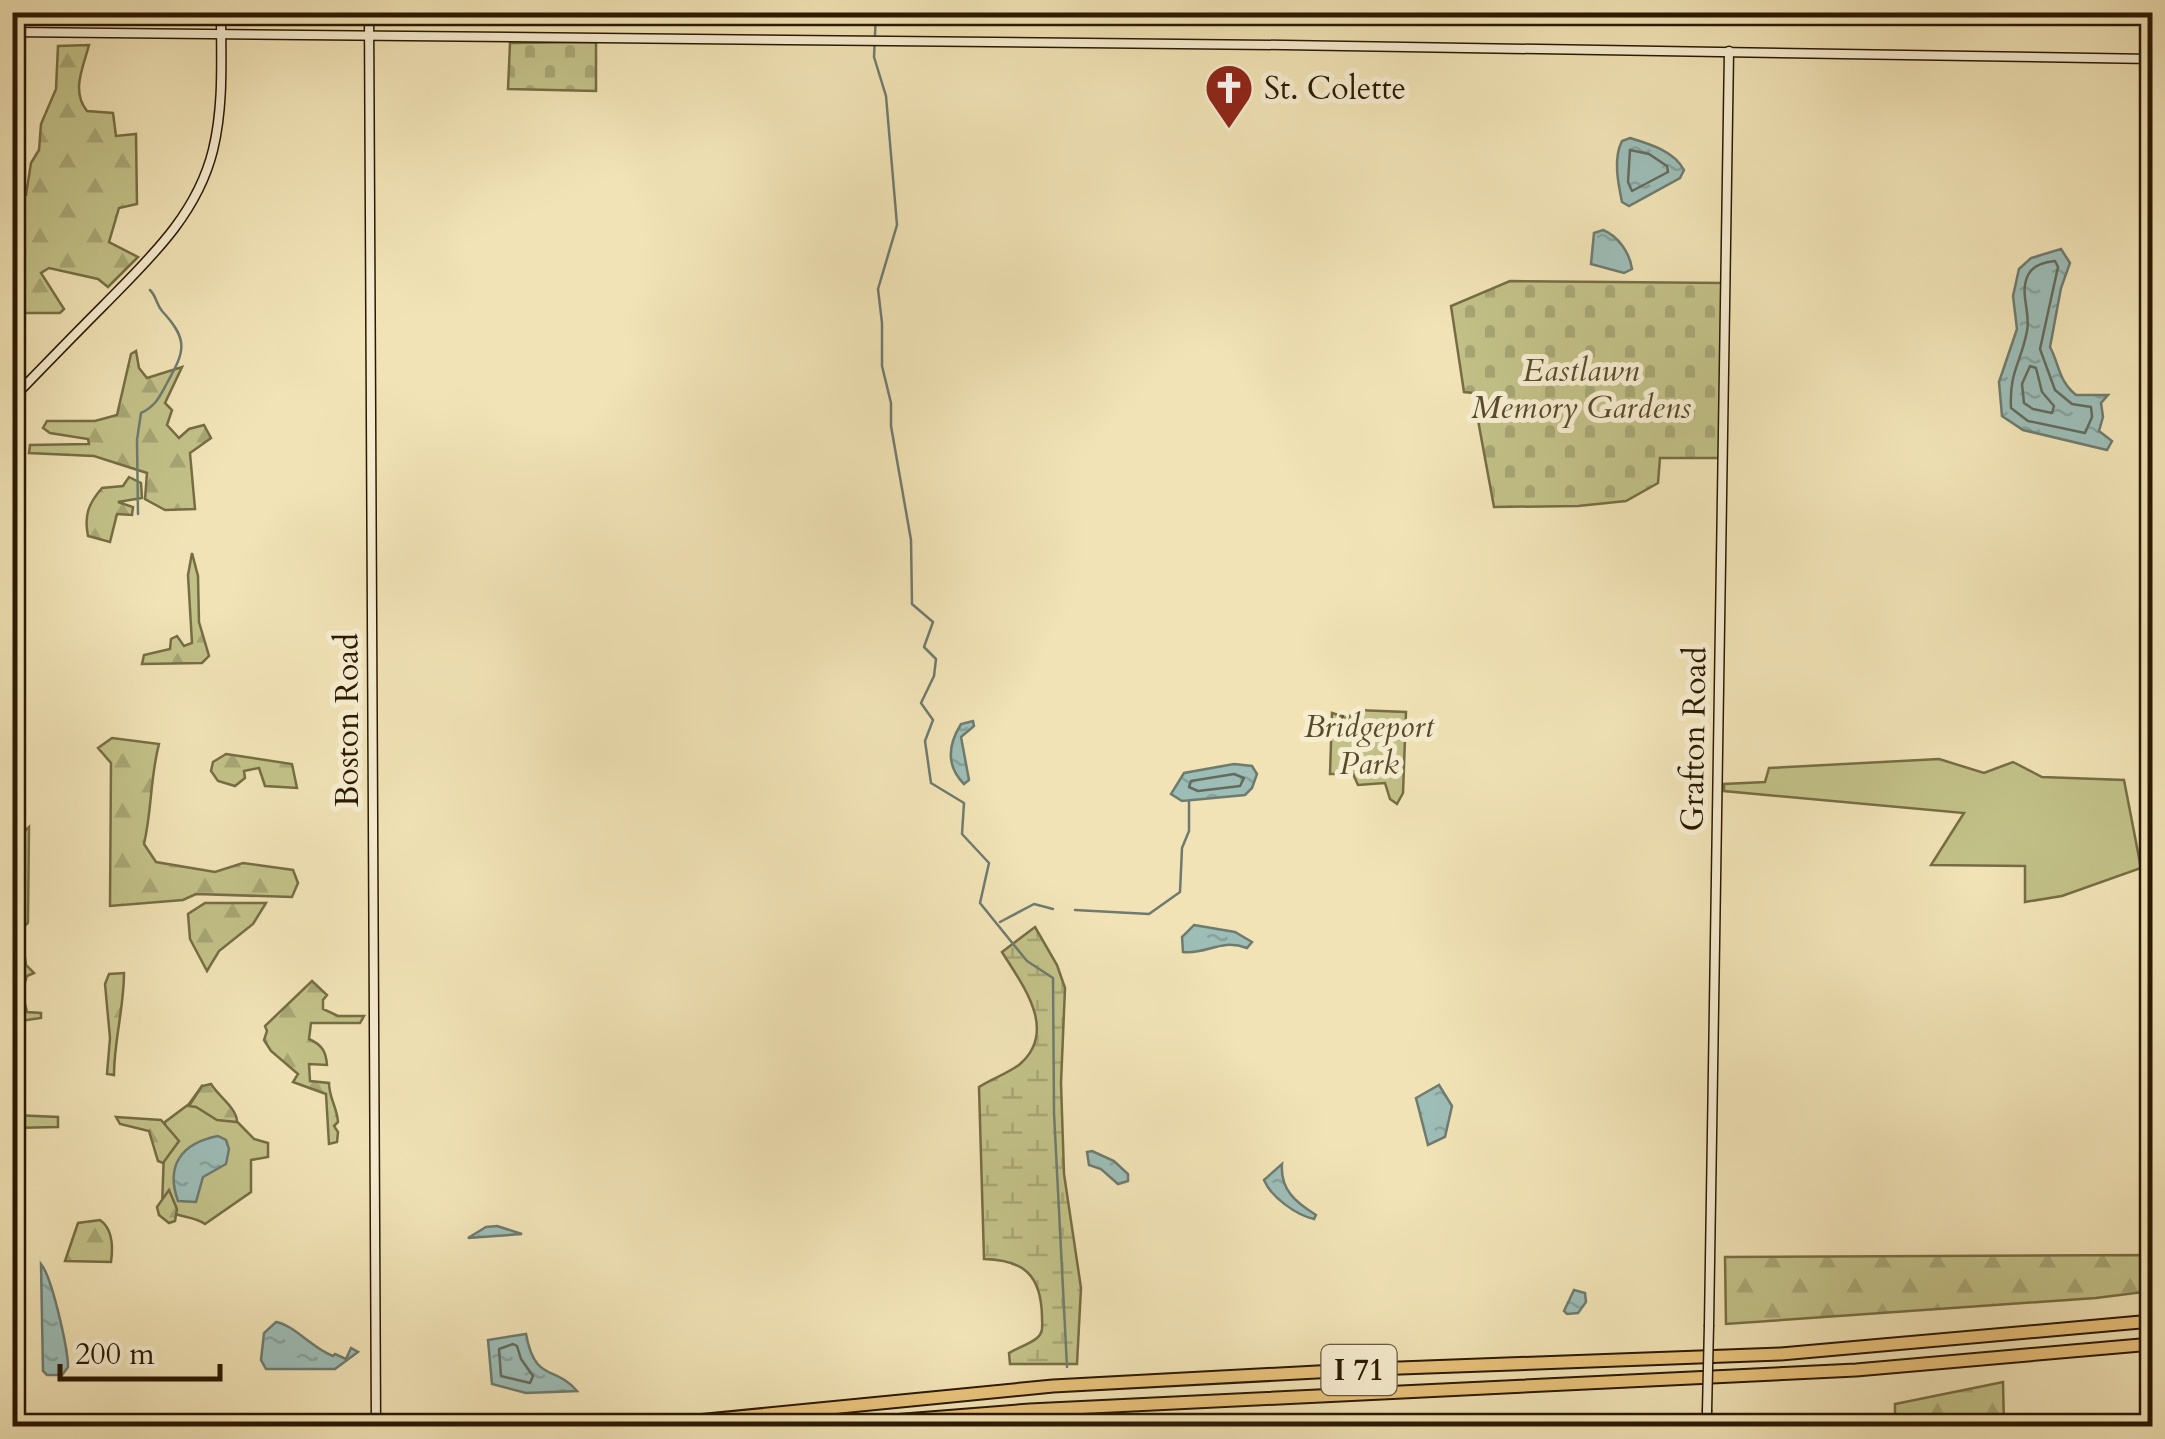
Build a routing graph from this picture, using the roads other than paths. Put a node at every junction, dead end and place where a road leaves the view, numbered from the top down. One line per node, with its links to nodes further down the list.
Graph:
1 (221, 12): 4 (street)
2 (369, 12): 5 (street, Boston Road)
3 (12, 32): 4 (street)
4 (221, 34): 5 (street); 8 (street)
5 (369, 35): 6 (street); 11 (street, Boston Road)
6 (1729, 52): 7 (street); 14 (street, Grafton Road, bridge)
7 (2152, 59)
8 (12, 399)
9 (2152, 1320): 12 (highway, I 71)
10 (2152, 1344): 13 (highway, I 71)
11 (376, 1426)
12 (646, 1426)
13 (828, 1426)
14 (1707, 1426)

